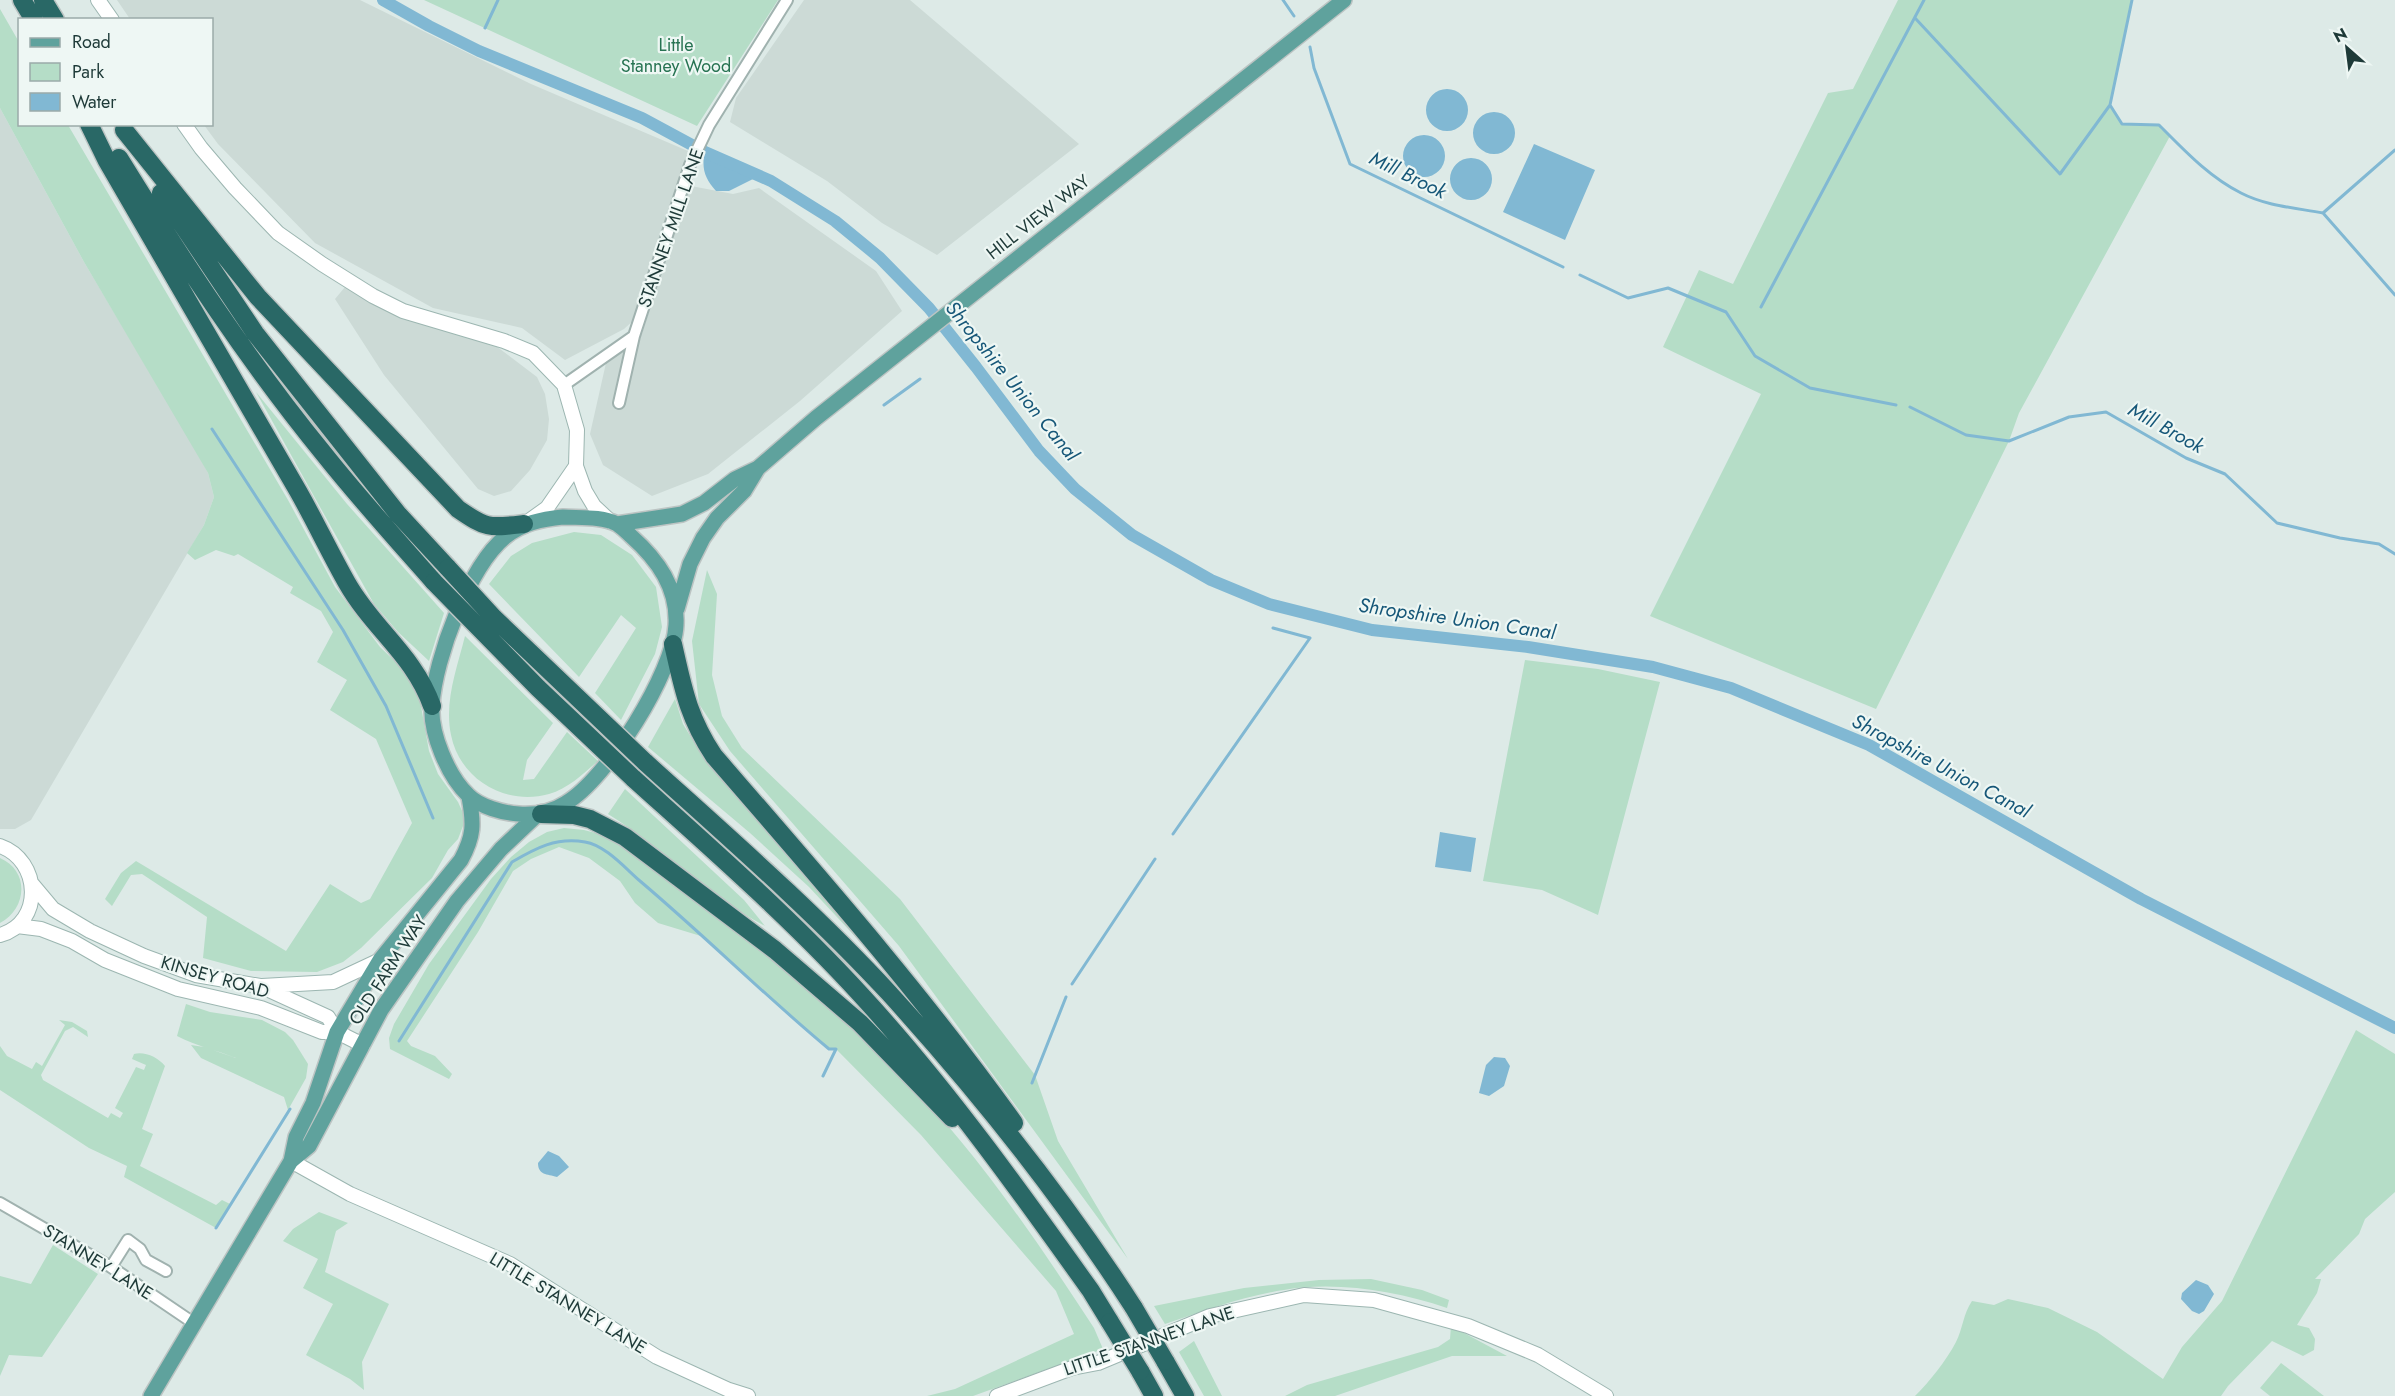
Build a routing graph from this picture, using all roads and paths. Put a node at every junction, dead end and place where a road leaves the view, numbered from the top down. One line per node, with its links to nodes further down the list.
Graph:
1 (22, 0): 6 (highway)
2 (43, 0): 7 (highway)
3 (98, 0): 8 (street)
4 (787, 0): 13 (street, STANNEY MILL LANE)
5 (1344, 0): 17 (main road, HILL VIEW WAY)
6 (33, 18)
7 (55, 18)
8 (111, 18)
9 (90, 126): 22 (highway)
10 (99, 126): 34 (highway, bridge)
11 (185, 126): 14 (street)
12 (122, 127): 19 (highway); 36 (highway, bridge)
13 (634, 336): 14 (street); 15 (street, STANNEY MILL LANE)
14 (564, 385): 16 (street)
15 (619, 403)
16 (576, 466): 18 (street); 19 (street)
17 (758, 468): 18 (main road, HILL VIEW WAY); 20 (main road, HILL VIEW WAY)
18 (614, 523): 19 (main road, HILL VIEW WAY); 20 (main road)
19 (525, 524): 22 (main road)
20 (676, 612): 21 (main road)
21 (674, 644): 24 (main road); 36 (highway)
22 (432, 706): 23 (main road)
23 (469, 797): 24 (main road); 29 (main road, OLD FARM WAY)
24 (539, 814): 32 (main road, OLD FARM WAY); 34 (highway)
25 (0, 846): 26 (street, KINSEY ROAD)
26 (32, 884): 27 (street); 30 (street, KINSEY ROAD)
27 (17, 926): 28 (street); 31 (street, KINSEY ROAD)
28 (0, 936)
29 (381, 960): 30 (street); 31 (main road, OLD FARM WAY)
30 (260, 986): 31 (street, KINSEY ROAD)
31 (337, 1032): 32 (street, KINSEY ROAD); 33 (main road, OLD FARM WAY)
32 (363, 1045): 33 (main road, OLD FARM WAY)
33 (291, 1161): 39 (main road, OLD FARM WAY); 41 (street, LITTLE STANNEY LANE)
34 (1026, 1199): 43 (highway, bridge)
35 (0, 1203): 37 (street, STANNEY LANE)
36 (1070, 1213): 44 (highway, bridge)
37 (111, 1267): 38 (street); 39 (street, STANNEY LANE)
38 (166, 1270)
39 (195, 1324): 40 (main road, OLD FARM WAY)
40 (152, 1396)
41 (748, 1396)
42 (997, 1396): 45 (street, LITTLE STANNEY LANE)
43 (1154, 1396)
44 (1185, 1396)
45 (1606, 1396)

